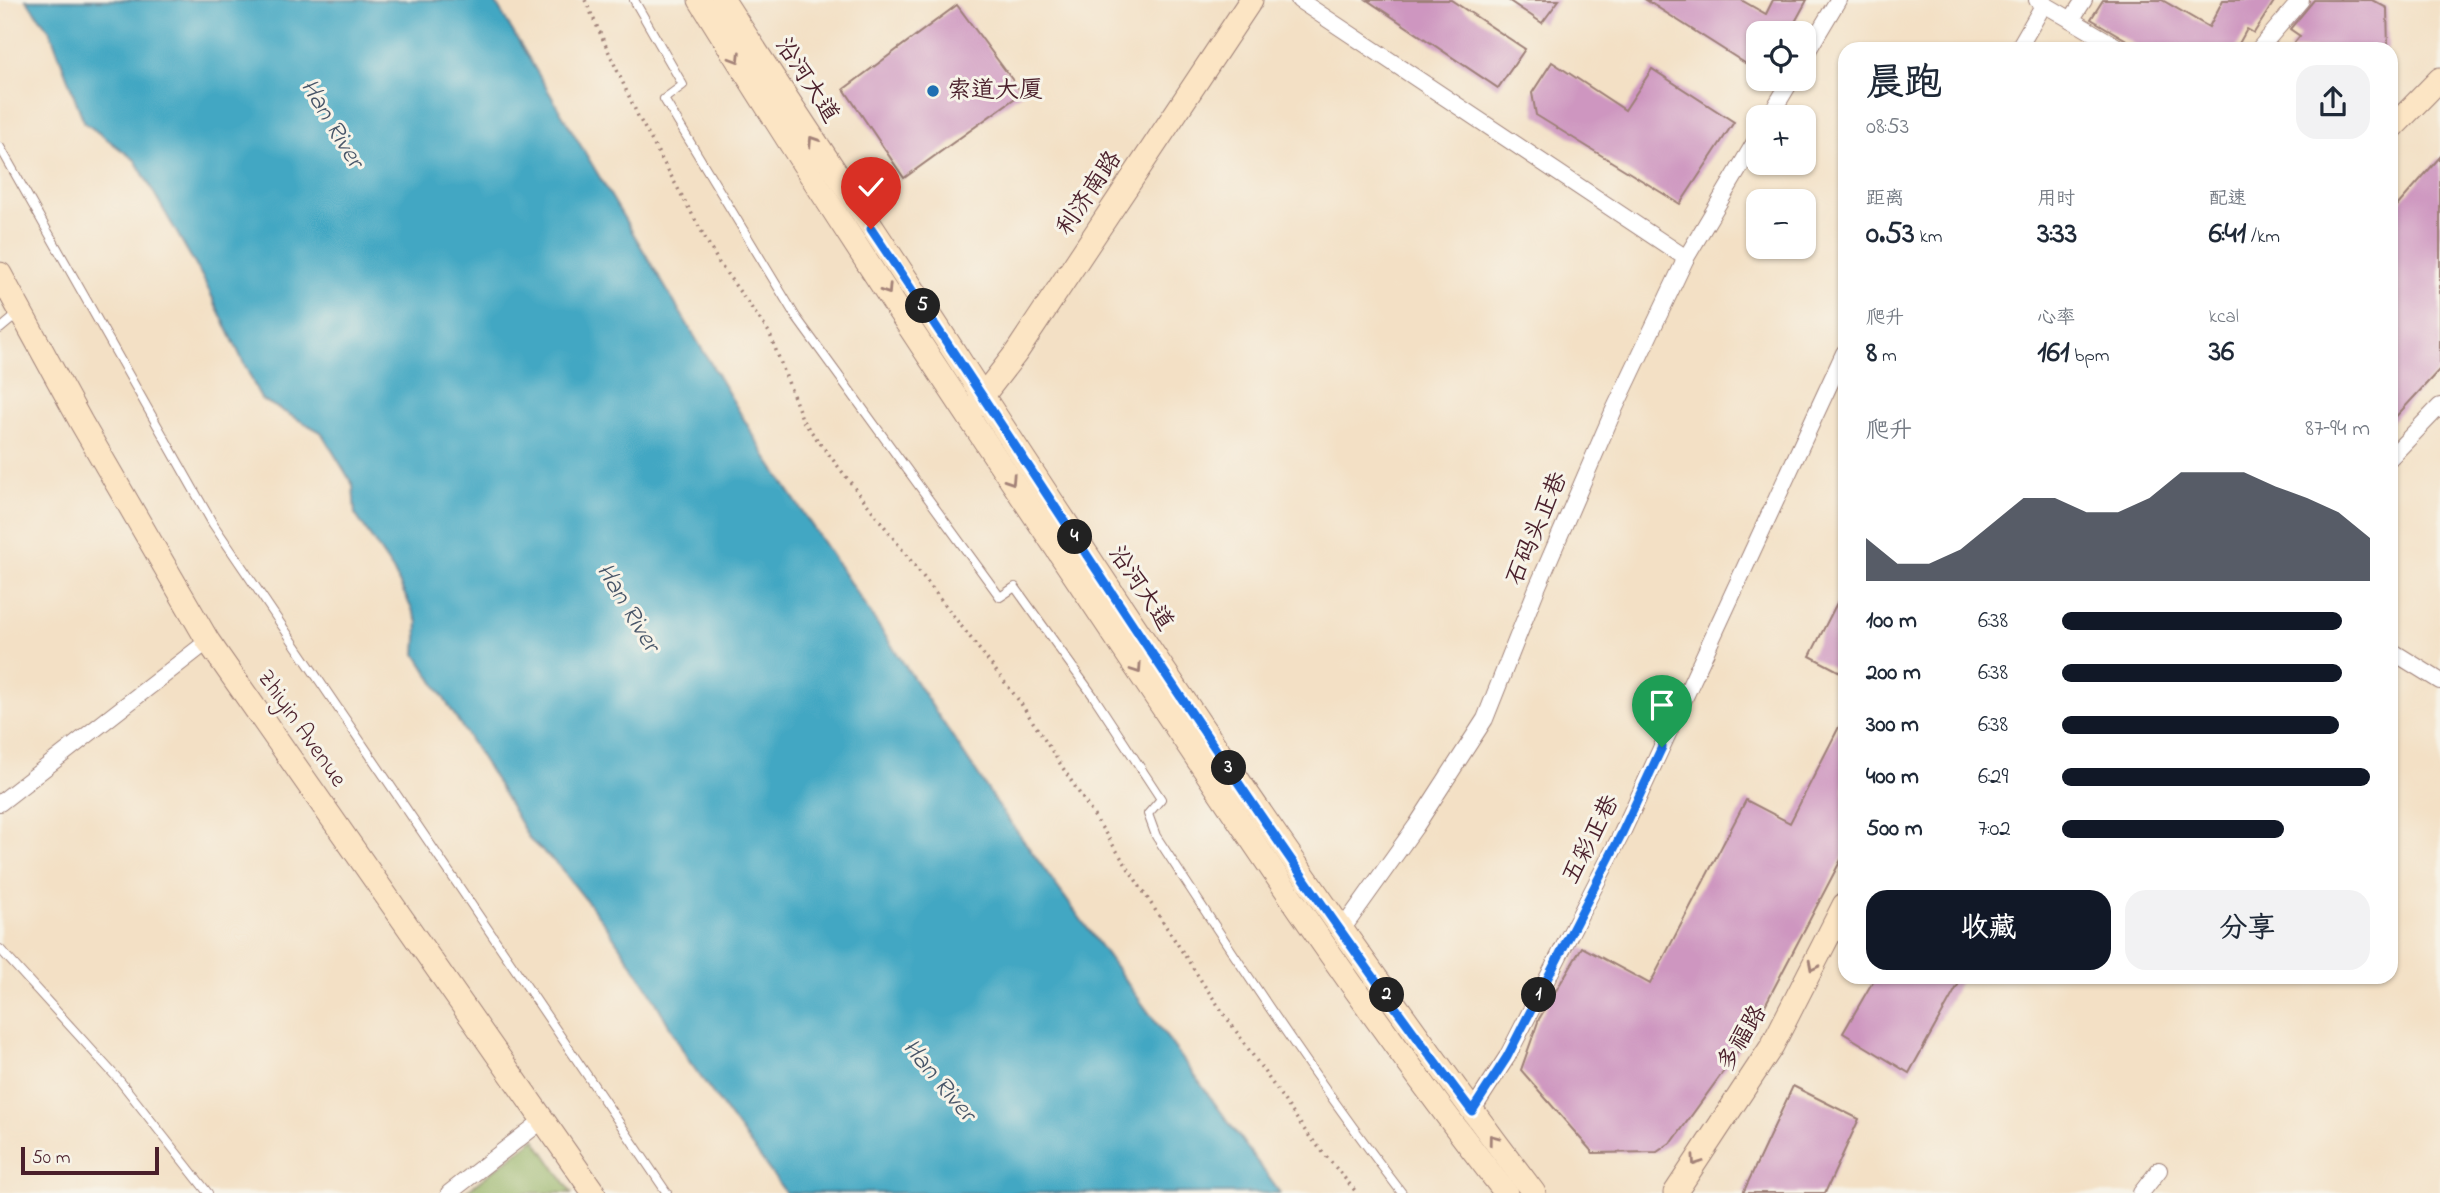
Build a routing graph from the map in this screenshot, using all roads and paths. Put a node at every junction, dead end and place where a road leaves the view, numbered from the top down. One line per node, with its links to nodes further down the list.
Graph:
1 (586, 0): 42 (path)
2 (634, 0): 43 (lane)
3 (700, 0): 25 (main road, 沿河大道, one-way to 25)
4 (723, 0): 25 (main road, 沿河大道, one-way to 4)
5 (1251, 0): 25 (main road, 利济南路)
6 (1299, 0): 20 (street)
7 (1838, 0): 12 (street)
8 (2084, 0): 11 (street)
9 (2301, 0): 15 (street)
10 (2040, 2): 11 (street); 13 (street)
11 (2071, 20): 14 (street)
12 (1816, 37)
13 (2021, 42)
14 (2109, 42)
15 (2265, 42)
16 (2440, 79): 17 (main road)
17 (2398, 122)
18 (0, 147): 41 (lane)
19 (1746, 157): 20 (street, 石码头正巷)
20 (1686, 258): 33 (street, 石码头正巷)
21 (0, 274): 22 (main road, Zhiyin Avenue)
22 (20, 312): 23 (lane); 28 (main road, Zhiyin Avenue)
23 (0, 329)
24 (1838, 366): 35 (street, 五彩正巷)
25 (976, 405): 33 (main road, 沿河大道); 44 (main road, 沿河大道, one-way to 44)
26 (2440, 406): 27 (street)
27 (2398, 450)
28 (208, 641): 31 (street); 36 (main road, Zhiyin Avenue)
29 (2398, 655): 30 (street)
30 (2440, 681)
31 (0, 803)
32 (1838, 917): 46 (main road, 多福路, one-way to 46)
33 (1341, 931): 35 (main road, 沿河大道)
34 (0, 949): 38 (lane)
35 (1472, 1111): 45 (main road, 沿河大道, one-way to 35)
36 (542, 1120): 39 (street); 40 (main road, Zhiyin Avenue)
37 (2160, 1170): 47 (street)
38 (208, 1193)
39 (449, 1193)
40 (594, 1193)
41 (667, 1193)
42 (1357, 1193)
43 (1402, 1193)
44 (1506, 1193)
45 (1534, 1193)
46 (1675, 1193)
47 (2141, 1193)

